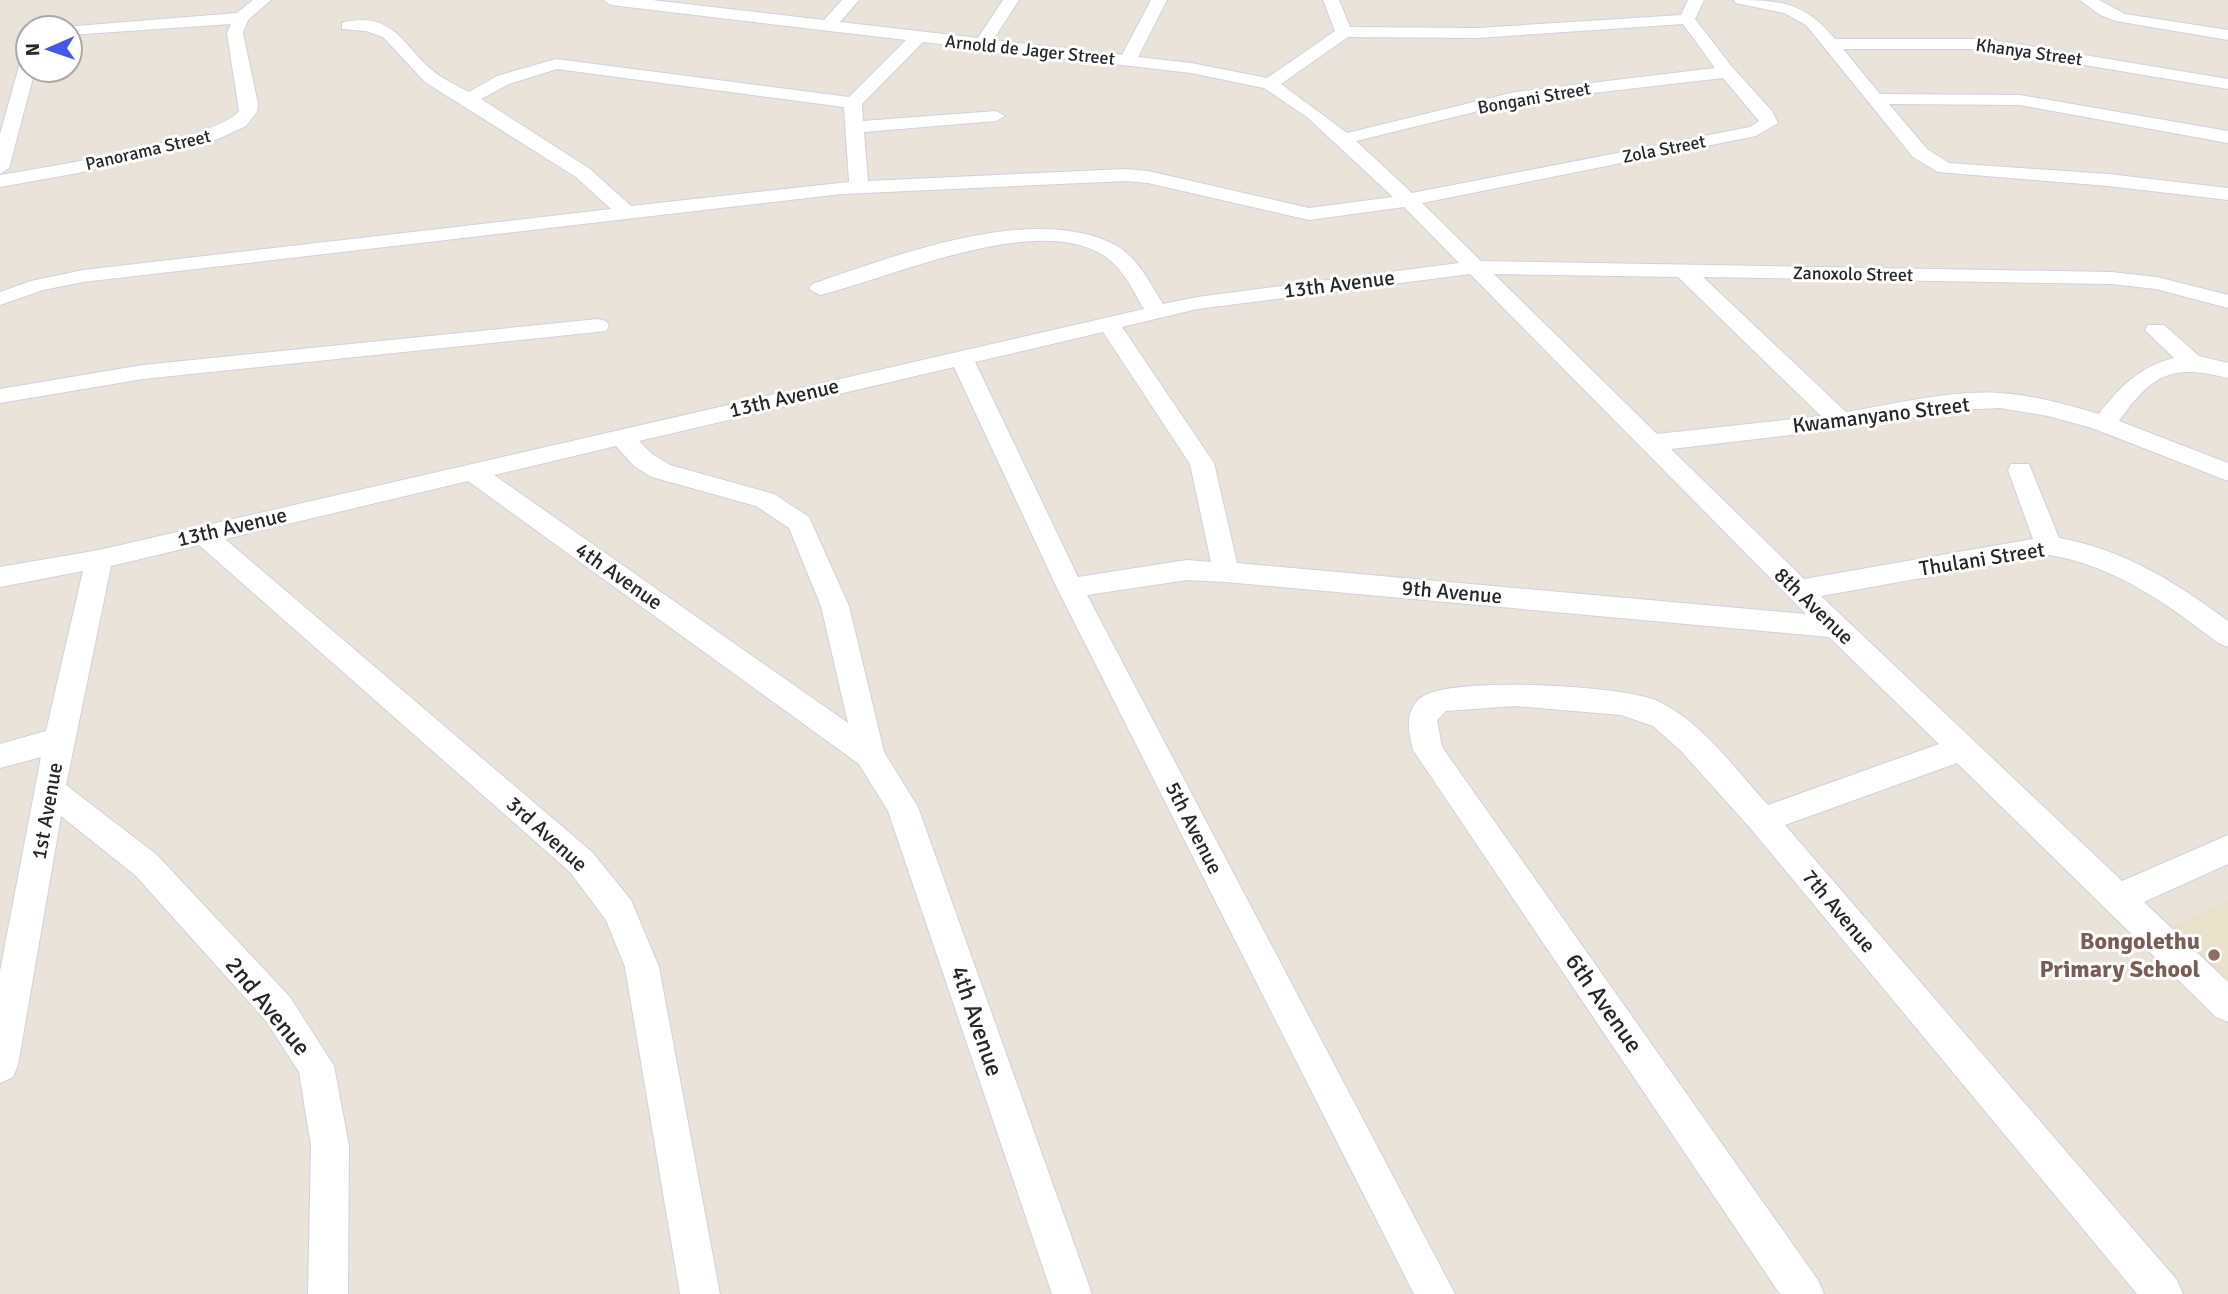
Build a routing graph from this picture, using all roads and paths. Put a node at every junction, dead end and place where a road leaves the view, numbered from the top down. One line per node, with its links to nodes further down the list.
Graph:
1 (263, 0): 10 (street)
2 (611, 0): 13 (street, Arnold de Jager Street)
3 (851, 0): 13 (street)
4 (1011, 0): 18 (street)
5 (1159, 0): 20 (street)
6 (1331, 0): 15 (street)
7 (1696, 0): 11 (street)
8 (1742, 0): 19 (street)
9 (2088, 0): 16 (street)
10 (241, 18): 14 (street); 33 (street, Panorama Street)
11 (1687, 19): 15 (street); 21 (street, Zola Street)
12 (348, 26): 25 (street)
13 (827, 26): 17 (street, Arnold de Jager Street)
14 (84, 29)
15 (1345, 32): 23 (street)
16 (2228, 35)
17 (917, 38): 18 (street, Arnold de Jager Street); 27 (street)
18 (982, 44): 20 (street, Arnold de Jager Street)
19 (1828, 44): 24 (street, Khanya Street); 26 (street)
20 (1128, 61): 23 (street, Arnold de Jager Street)
21 (1727, 72): 31 (street, Bongani Street); 36 (street, Zola Street)
22 (22, 84): 32 (street)
23 (1270, 84): 31 (street, Arnold de Jager Street)
24 (2228, 84)
25 (469, 99): 27 (street); 37 (street)
26 (1876, 99): 30 (street); 35 (street)
27 (853, 103): 29 (street)
28 (996, 116): 29 (street)
29 (855, 127): 34 (street)
30 (2228, 137)
31 (1343, 139): 36 (street, Arnold de Jager Street)
32 (0, 169)
33 (0, 181)
34 (859, 187): 36 (street); 37 (street)
35 (2228, 194)
36 (1407, 199): 38 (street, 8th Avenue)
37 (627, 213): 41 (street)
38 (1475, 267): 39 (street, Zanoxolo Street); 43 (street, 13th Avenue); 54 (street, 8th Avenue)
39 (1683, 270): 42 (street, Zanoxolo Street); 51 (street)
40 (820, 289): 43 (street)
41 (0, 299)
42 (2228, 302)
43 (1156, 310): 44 (street, 13th Avenue)
44 (1108, 322): 47 (street, 13th Avenue); 61 (street)
45 (598, 326): 50 (street)
46 (2156, 330): 48 (street)
47 (961, 357): 53 (street, 13th Avenue); 63 (street, 5th Avenue)
48 (2192, 362): 49 (street); 52 (street)
49 (2228, 371)
50 (0, 396)
51 (1841, 421): 52 (street, Kwamanyano Street); 54 (street, Kwamanyano Street)
52 (2105, 424): 57 (street, Kwamanyano Street)
53 (620, 436): 56 (street, 13th Avenue); 70 (street, 4th Avenue)
54 (1650, 443): 64 (street, 8th Avenue)
55 (2020, 470): 59 (street)
56 (471, 471): 58 (street, 13th Avenue); 70 (street, 4th Avenue)
57 (2228, 473)
58 (202, 534): 60 (street, 13th Avenue); 79 (street, 3rd Avenue)
59 (2049, 546): 64 (street, Thulani Street); 66 (street, Thulani Street)
60 (99, 559): 62 (street, 13th Avenue); 68 (street, 1st Avenue)
61 (1226, 572): 63 (street, 9th Avenue); 65 (street, 9th Avenue)
62 (0, 577)
63 (1070, 588): 81 (street, 5th Avenue)
64 (1798, 590): 65 (street, 8th Avenue)
65 (1836, 627): 69 (street, 8th Avenue)
66 (2228, 636)
67 (1429, 707): 73 (street, 7th Avenue); 82 (street, 6th Avenue)
68 (60, 740): 71 (street); 72 (street, 1st Avenue)
69 (1961, 749): 73 (street); 75 (street, 8th Avenue)
70 (870, 755): 80 (street, 4th Avenue)
71 (0, 757)
72 (51, 791): 77 (street, 1st Avenue); 78 (street, 2nd Avenue)
73 (1762, 820): 83 (street, 7th Avenue)
74 (2228, 849): 75 (street)
75 (2120, 898): 76 (street, 8th Avenue)
76 (2228, 1004)
77 (0, 1065)
78 (328, 1294)
79 (700, 1294)
80 (1072, 1294)
81 (1435, 1294)
82 (1804, 1294)
83 (2163, 1294)

